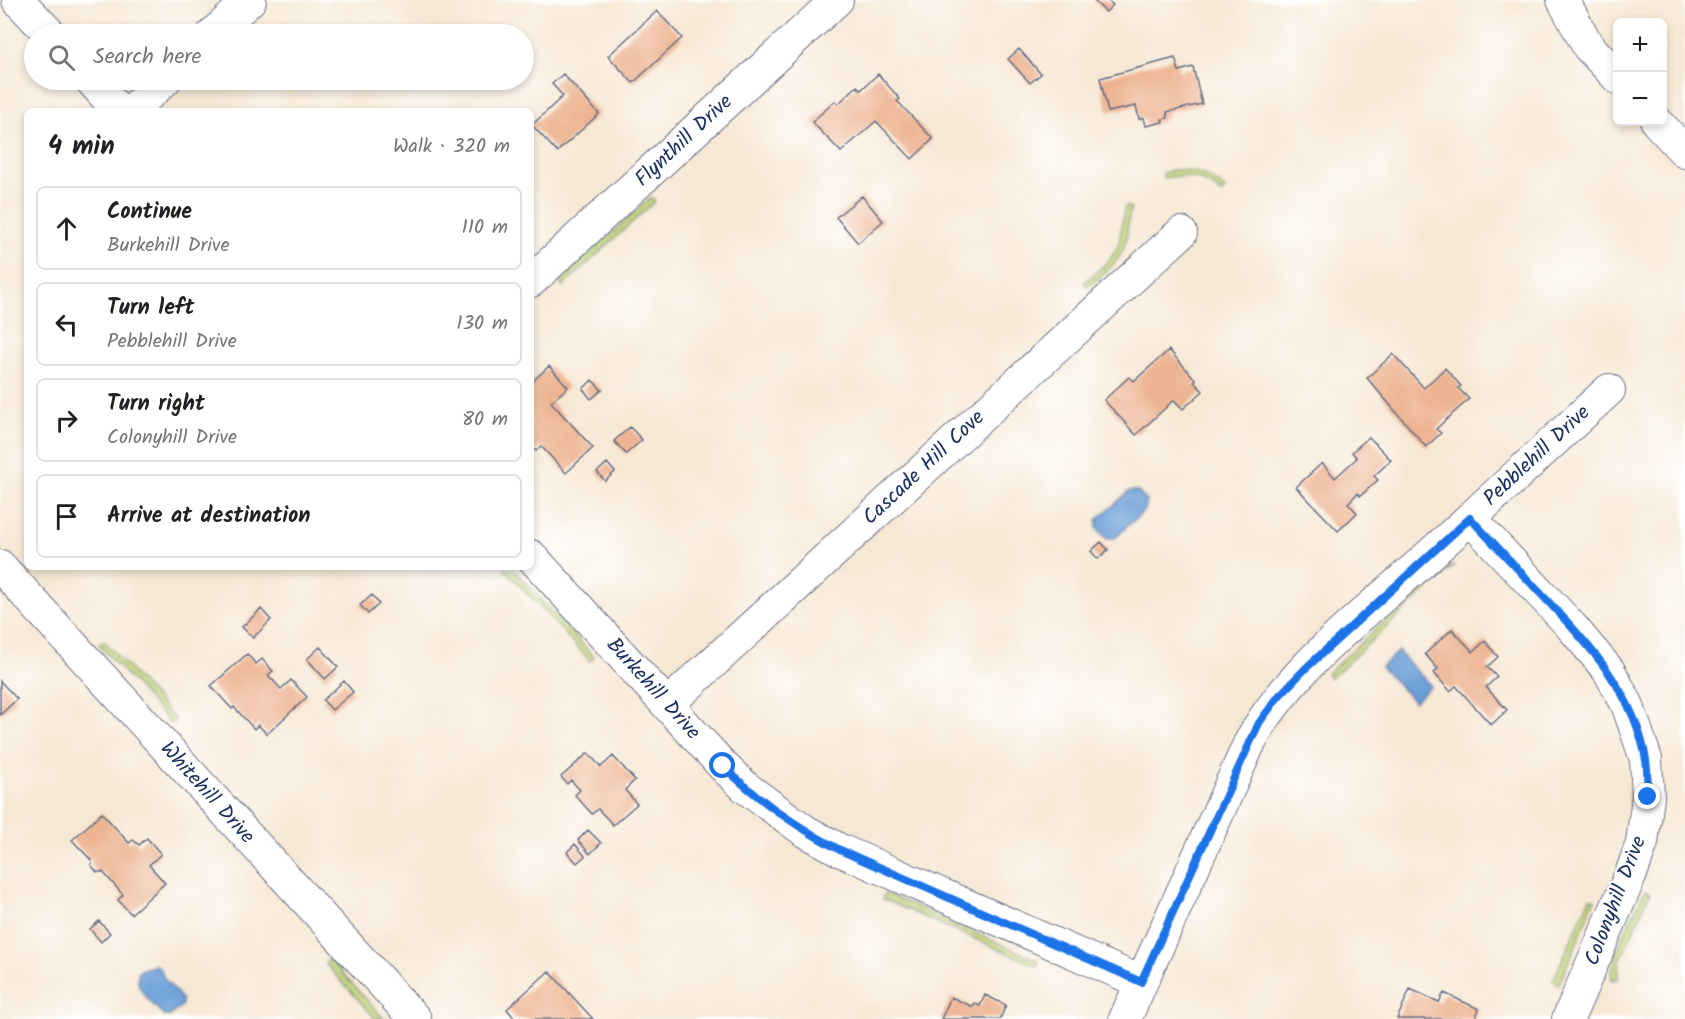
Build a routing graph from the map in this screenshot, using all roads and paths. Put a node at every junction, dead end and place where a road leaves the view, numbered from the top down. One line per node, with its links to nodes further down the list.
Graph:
1 (18, 0): 5 (street)
2 (250, 0): 6 (street)
3 (837, 0): 15 (street, Flynthill Drive)
4 (1563, 0): 7 (street)
5 (41, 24)
6 (224, 24)
7 (1613, 74)
8 (100, 90): 10 (street)
9 (154, 90): 11 (street)
10 (116, 108)
11 (134, 108)
12 (1661, 126): 13 (street)
13 (1685, 152)
14 (1181, 233): 20 (street, Cascade Hill Cove)
15 (534, 278)
16 (1610, 390): 17 (street, Pebblehill Drive)
17 (1470, 518): 21 (street, Pebblehill Drive); 22 (street, Colonyhill Drive)
18 (534, 559): 20 (street, Burkehill Drive)
19 (0, 566): 23 (street, Whitehill Drive)
20 (668, 704): 21 (street, Burkehill Drive)
21 (1141, 982): 24 (street, Pebblehill Drive)
22 (1574, 1017)
23 (415, 1019)
24 (1125, 1019)

